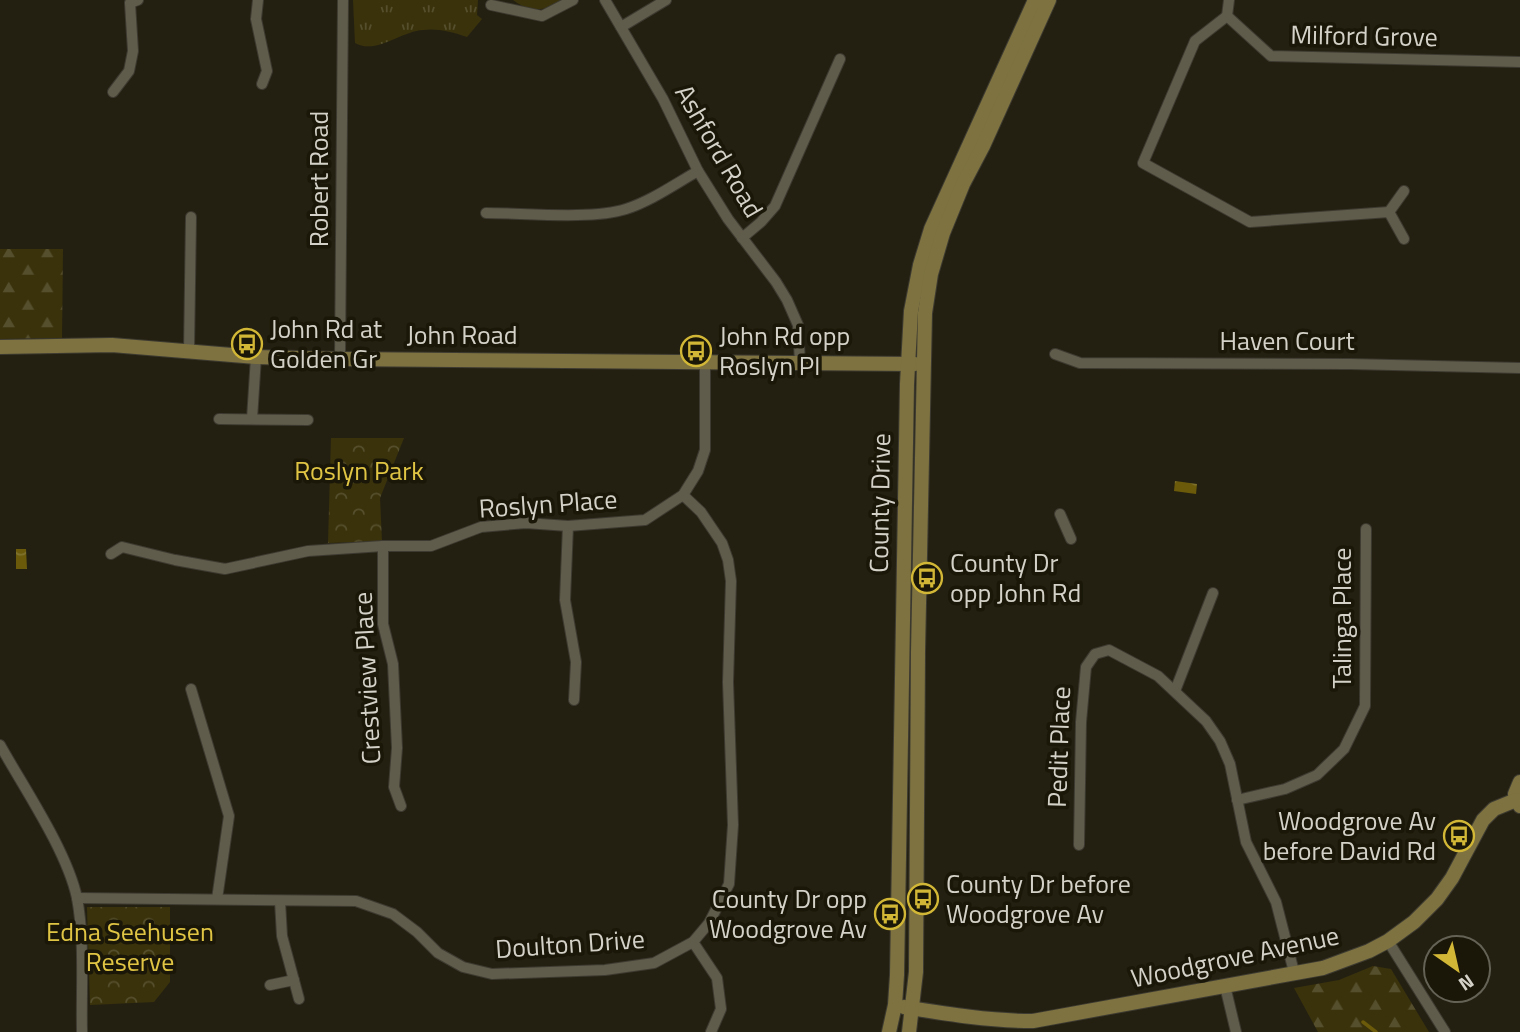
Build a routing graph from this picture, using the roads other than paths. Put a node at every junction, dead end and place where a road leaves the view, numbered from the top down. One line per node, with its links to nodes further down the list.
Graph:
1 (138, 0): 16 (street)
2 (258, 0): 15 (street)
3 (343, 0): 28 (street, Robert Road)
4 (573, 0): 10 (street)
5 (605, 0): 12 (street, Ashford Road)
6 (666, 0): 12 (street)
7 (1035, 0): 31 (main road, County Drive)
8 (1049, 0): 32 (main road, County Drive)
9 (1229, 0): 11 (street)
10 (491, 5)
11 (1227, 16): 14 (street, Milford Grove); 19 (street)
12 (621, 27): 17 (street, Ashford Road)
13 (839, 59): 22 (street)
14 (1520, 62)
15 (262, 84)
16 (113, 92)
17 (698, 172): 20 (street); 22 (street, Ashford Road)
18 (1404, 191): 19 (street)
19 (1389, 212): 23 (street)
20 (486, 213)
21 (191, 217): 25 (street)
22 (742, 238): 30 (street, Ashford Road)
23 (1404, 239)
24 (0, 347): 25 (main road, John Road)
25 (189, 351): 27 (main road, John Road)
26 (1055, 354): 33 (street, Haven Court)
27 (256, 356): 28 (main road, John Road); 35 (street)
28 (340, 359): 29 (main road, John Road)
29 (705, 361): 30 (main road, John Road); 37 (street, Roslyn Place)
30 (800, 363): 31 (main road, John Road)
31 (908, 364): 32 (main road, John Road); 64 (main road, County Drive)
32 (923, 365): 65 (main road, County Drive)
33 (1520, 368)
34 (219, 419): 35 (street)
35 (252, 419): 36 (street)
36 (308, 419)
37 (682, 495): 39 (street, Roslyn Place); 58 (street, Doulton Drive)
38 (1060, 514): 41 (street)
39 (568, 526): 42 (street, Roslyn Place); 47 (street)
40 (1366, 529): 50 (street, Talinga Place)
41 (1071, 539)
42 (383, 546): 43 (street, Roslyn Place); 52 (street, Crestview Place)
43 (111, 554)
44 (1213, 593): 46 (street)
45 (191, 689): 55 (street)
46 (1175, 691): 50 (street); 53 (street, Pedit Place)
47 (574, 700)
48 (0, 745): 54 (street)
49 (1520, 782): 51 (main road)
50 (1237, 800): 59 (street)
51 (1518, 803): 57 (main road, Woodgrove Avenue)
52 (401, 806)
53 (1079, 845)
54 (77, 898): 55 (street, Doulton Drive); 66 (street)
55 (217, 899): 56 (street, Doulton Drive)
56 (279, 901): 58 (street, Doulton Drive); 60 (street)
57 (1388, 941): 59 (main road, Woodgrove Avenue); 71 (street)
58 (693, 942): 67 (street)
59 (1294, 972): 62 (main road, Woodgrove Avenue)
60 (294, 980): 61 (street); 63 (street)
61 (271, 985)
62 (1226, 986): 65 (main road, Woodgrove Avenue); 70 (street)
63 (299, 999)
64 (895, 1005): 65 (main road, Woodgrove Avenue); 68 (main road, County Drive)
65 (913, 1008): 69 (main road, County Drive)
66 (82, 1032)
67 (712, 1032)
68 (889, 1032)
69 (909, 1032)
70 (1236, 1032)
71 (1445, 1032)

